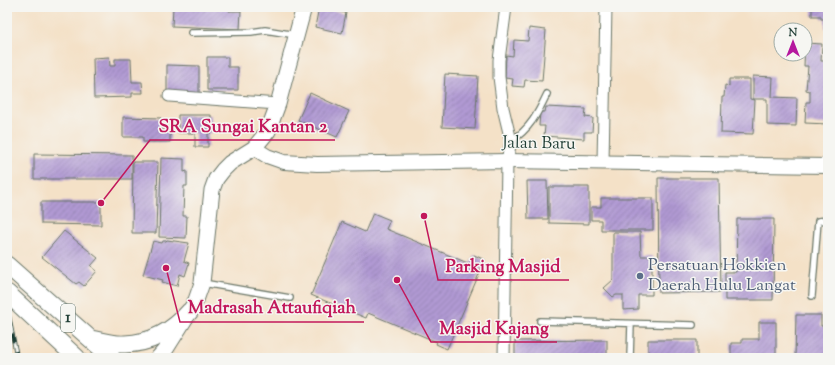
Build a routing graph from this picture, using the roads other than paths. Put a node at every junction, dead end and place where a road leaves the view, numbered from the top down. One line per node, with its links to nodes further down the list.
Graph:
1 (304, 7): 5 (main road)
2 (506, 7): 9 (street)
3 (606, 7): 12 (street)
4 (191, 32): 5 (lane)
5 (297, 35): 8 (main road)
6 (548, 94): 9 (lane)
7 (169, 96): 8 (street)
8 (278, 104): 10 (main road)
9 (511, 141): 11 (street)
10 (254, 148): 11 (street, Jalan Baru); 16 (main road)
11 (507, 161): 12 (street, Jalan Baru); 28 (street)
12 (603, 162): 13 (street, Jalan Baru)
13 (828, 166)
14 (828, 220): 18 (lane)
15 (7, 265): 24 (main road, 1)
16 (202, 283): 19 (lane); 20 (main road)
17 (7, 293): 25 (main road, 1)
18 (812, 296)
19 (290, 298)
20 (190, 311): 24 (main road); 27 (main road)
21 (540, 321): 22 (lane)
22 (631, 324): 23 (lane); 29 (lane)
23 (693, 325)
24 (91, 339): 26 (main road, 1)
25 (78, 358)
26 (112, 358)
27 (158, 358)
28 (504, 358)
29 (630, 358)

